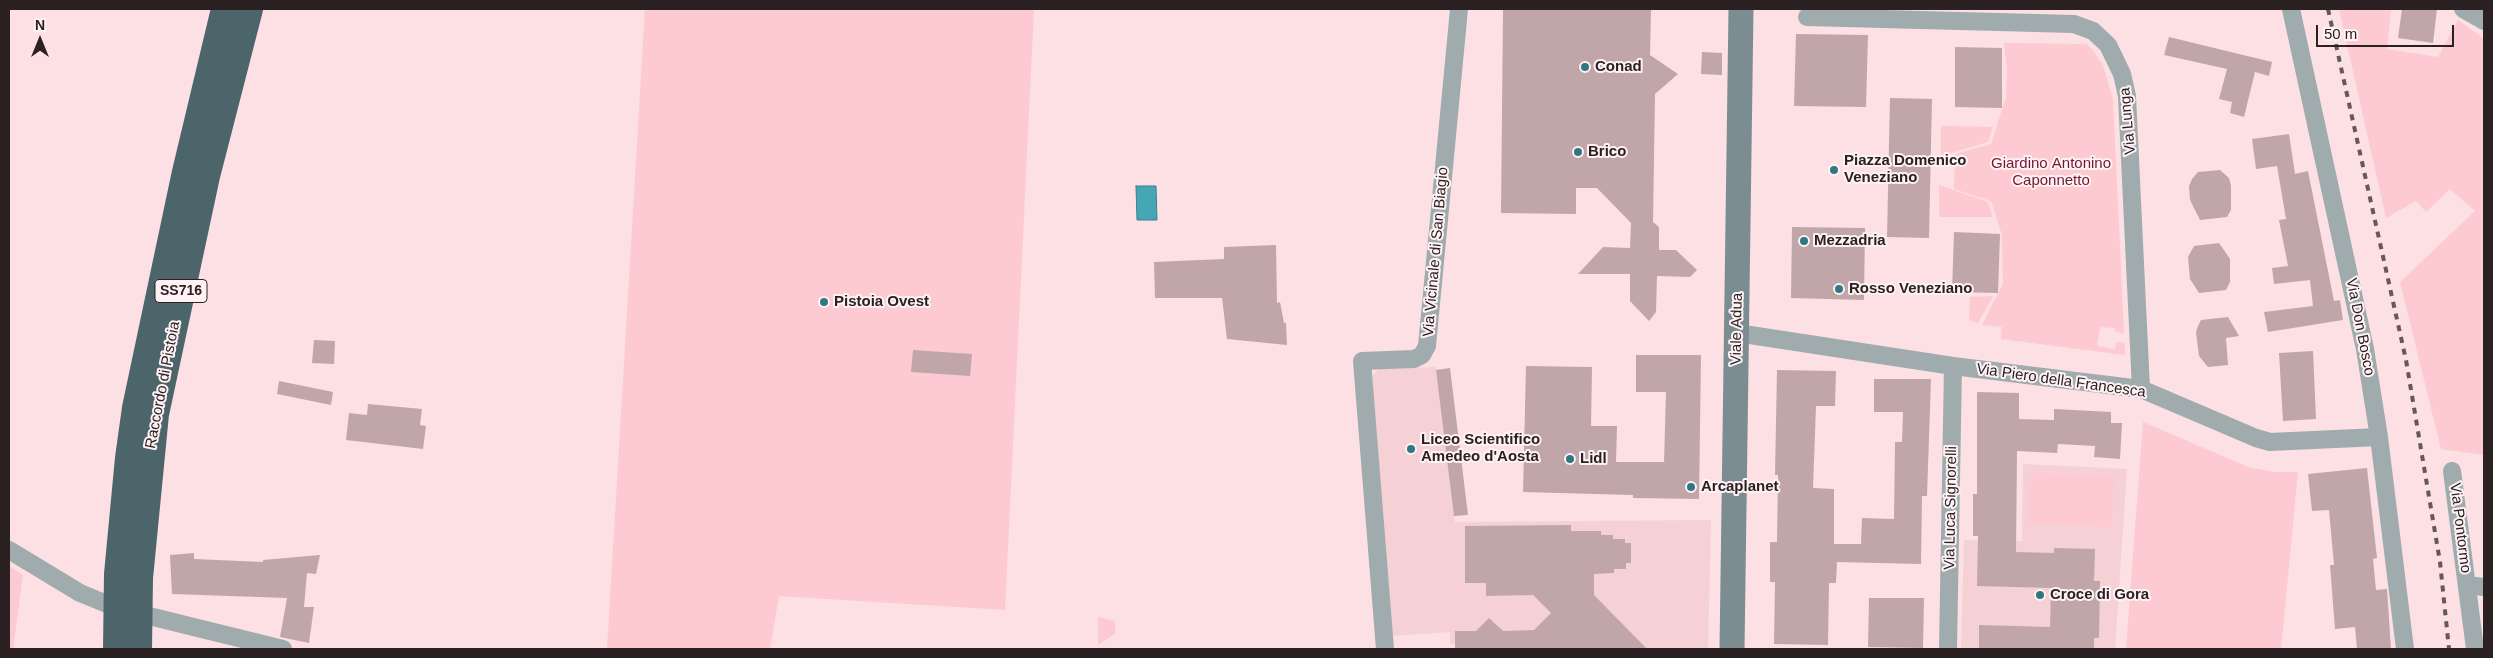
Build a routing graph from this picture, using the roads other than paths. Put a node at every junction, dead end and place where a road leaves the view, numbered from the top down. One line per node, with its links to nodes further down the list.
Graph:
1 (226, 9): 18 (highway, Raccordo di Pistoia / SS716)
2 (249, 9): 19 (highway, Raccordo di Pistoia / SS716)
3 (1459, 9): 21 (street, Via Vicinale di San Biagio)
4 (1742, 9): 9 (main road, Viale Adua)
5 (2291, 9): 12 (street, Via Don Bosco)
6 (2463, 9): 8 (street)
7 (1807, 17): 11 (street, Via Lunga)
8 (2484, 21)
9 (1736, 333): 10 (street, Via Piero della Francesca); 22 (main road, Viale Adua)
10 (1953, 366): 11 (street, Via Piero della Francesca); 23 (street, Via Luca Signorelli)
11 (2141, 389): 12 (street, Via Piero della Francesca)
12 (2379, 437): 24 (street, Via Don Bosco)
13 (2452, 471): 15 (street, Via Pontormo)
14 (9, 550): 16 (street)
15 (2476, 586): 25 (street, Via Pontormo)
16 (107, 604)
17 (149, 616): 20 (street)
18 (117, 649)
19 (138, 649)
20 (283, 649)
21 (1385, 649)
22 (1732, 649)
23 (1948, 649)
24 (2405, 649)
25 (2475, 649)

